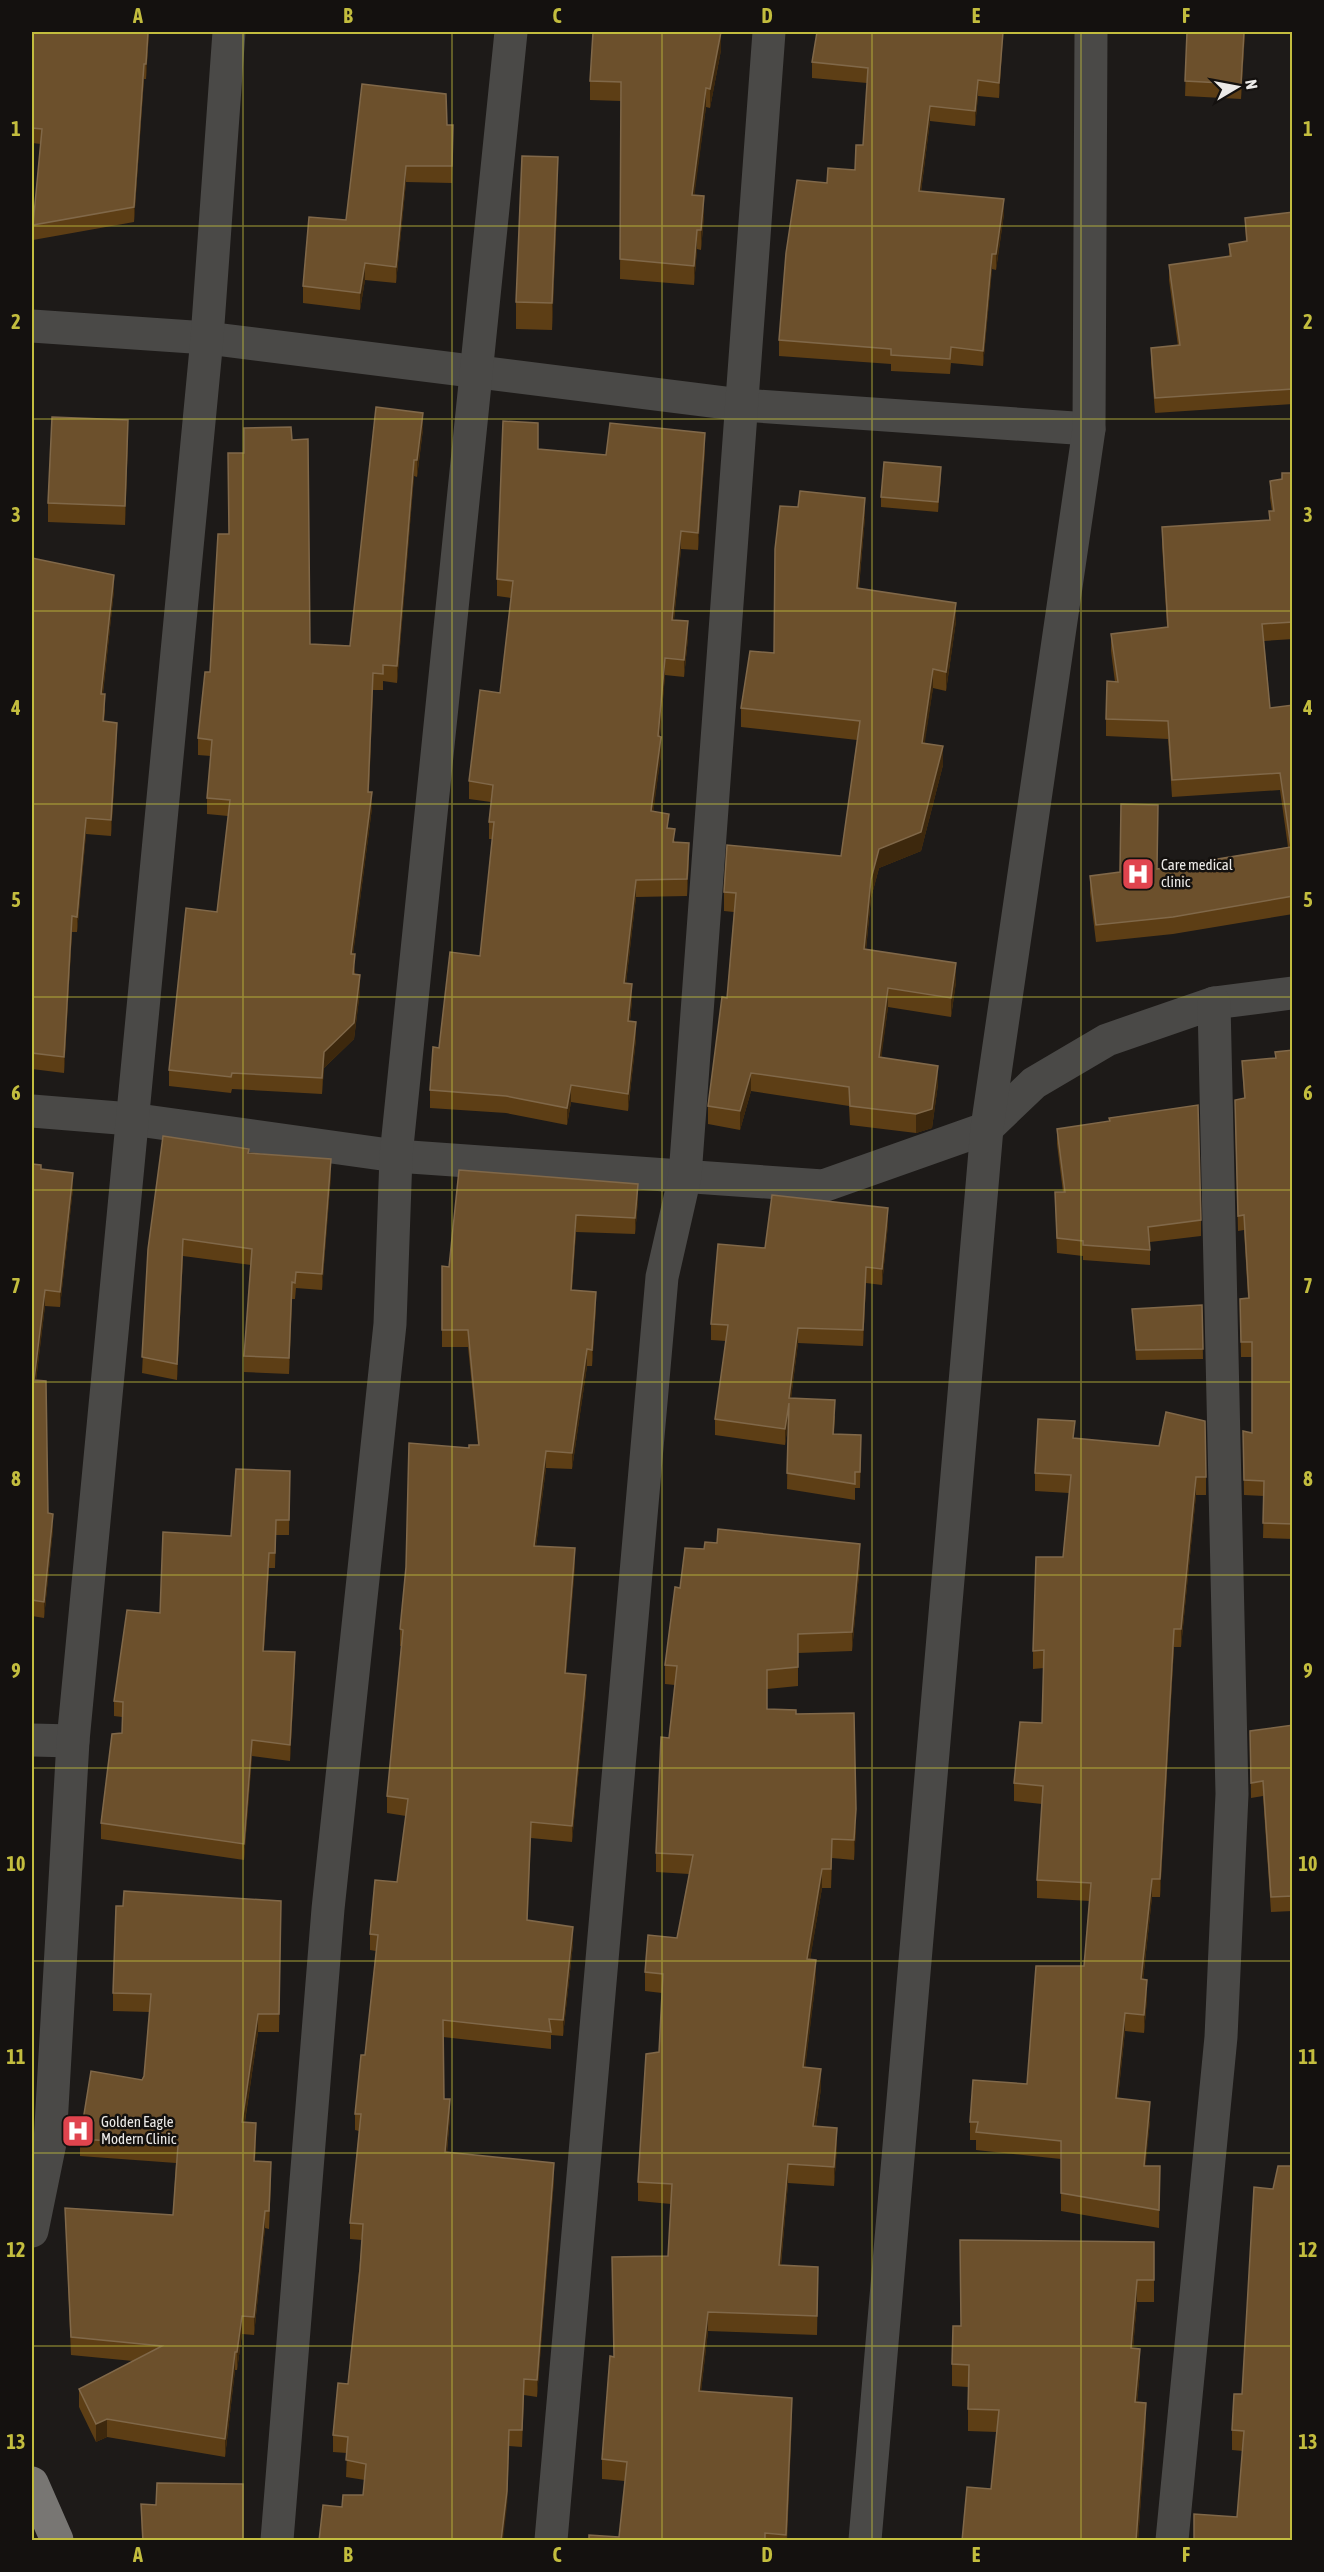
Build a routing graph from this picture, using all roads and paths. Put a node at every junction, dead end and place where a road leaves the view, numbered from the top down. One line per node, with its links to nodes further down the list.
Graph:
1 (229, 32): 6 (street)
2 (511, 32): 7 (street)
3 (769, 32): 8 (street)
4 (1091, 32): 9 (street)
5 (32, 326): 6 (street)
6 (207, 338): 7 (street); 13 (street)
7 (476, 372): 8 (street); 15 (street)
8 (742, 405): 9 (street); 16 (street)
9 (1089, 429): 14 (street)
10 (1293, 993): 11 (street)
11 (1214, 1003): 14 (street); 25 (street)
12 (32, 1111): 13 (street)
13 (131, 1119): 15 (street); 18 (street)
14 (987, 1128): 16 (street); 24 (street)
15 (396, 1156): 16 (street); 22 (street)
16 (685, 1176): 23 (street)
17 (32, 1740): 18 (street)
18 (74, 1741): 19 (street)
19 (32, 2230)
20 (32, 2483): 21 (main road)
21 (57, 2541)
22 (277, 2541)
23 (551, 2541)
24 (865, 2541)
25 (1172, 2541)

